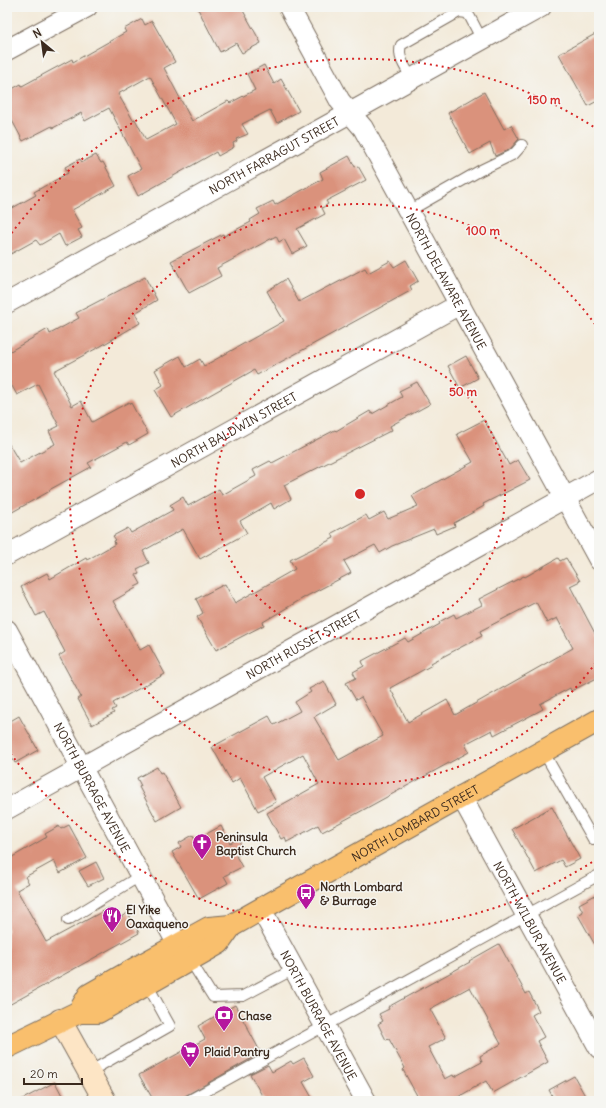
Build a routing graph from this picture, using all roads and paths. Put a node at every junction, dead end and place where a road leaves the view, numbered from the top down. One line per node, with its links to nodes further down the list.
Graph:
1 (87, 7): 5 (street)
2 (289, 7): 7 (street, NORTH DELAWARE AVENUE)
3 (541, 7): 4 (street, NORTH FARRAGUT STREET)
4 (482, 40): 6 (street, NORTH FARRAGUT STREET); 6 (lane)
5 (7, 50)
6 (412, 79): 7 (street, NORTH FARRAGUT STREET)
7 (351, 114): 9 (street, NORTH DELAWARE AVENUE); 10 (street, NORTH FARRAGUT STREET)
8 (522, 145): 9 (lane)
9 (409, 211): 11 (street, NORTH DELAWARE AVENUE)
10 (7, 303)
11 (460, 304): 13 (street, NORTH DELAWARE AVENUE); 14 (street, NORTH BALDWIN STREET)
12 (599, 479): 13 (street, NORTH RUSSET STREET)
13 (566, 498): 15 (street, NORTH DELAWARE AVENUE); 19 (street, NORTH RUSSET STREET)
14 (7, 555)
15 (599, 560)
16 (7, 630): 19 (street, NORTH BURRAGE AVENUE)
17 (599, 720): 18 (main road, NORTH LOMBARD STREET)
18 (543, 751): 20 (main road, NORTH LOMBARD STREET); 22 (lane)
19 (82, 768): 21 (street, NORTH RUSSET STREET); 24 (street, NORTH BURRAGE AVENUE)
20 (461, 796): 25 (main road, NORTH LOMBARD STREET); 26 (street, NORTH WILBUR AVENUE)
21 (7, 809)
22 (593, 839)
23 (599, 875): 26 (lane)
24 (140, 876): 27 (lane); 28 (street, NORTH BURRAGE AVENUE)
25 (261, 909): 28 (main road, NORTH LOMBARD STREET); 29 (street, NORTH BURRAGE AVENUE)
26 (526, 914): 33 (lane); 35 (street, NORTH WILBUR AVENUE)
27 (68, 920)
28 (184, 952): 29 (lane); 30 (main road, NORTH LOMBARD STREET); 31 (main road, NORTH LOMBARD STREET)
29 (294, 969): 33 (street, NORTH BURRAGE AVENUE)
30 (147, 984): 31 (main road, NORTH LOMBARD STREET); 36 (lane)
31 (79, 1012): 32 (main road, NORTH LOMBARD STREET)
32 (60, 1020): 34 (main road, NORTH LOMBARD STREET); 36 (street)
33 (324, 1025): 38 (lane); 39 (street, NORTH BURRAGE AVENUE)
34 (7, 1047)
35 (599, 1048)
36 (89, 1072): 37 (street)
37 (104, 1101)
38 (188, 1101)
39 (366, 1101)

